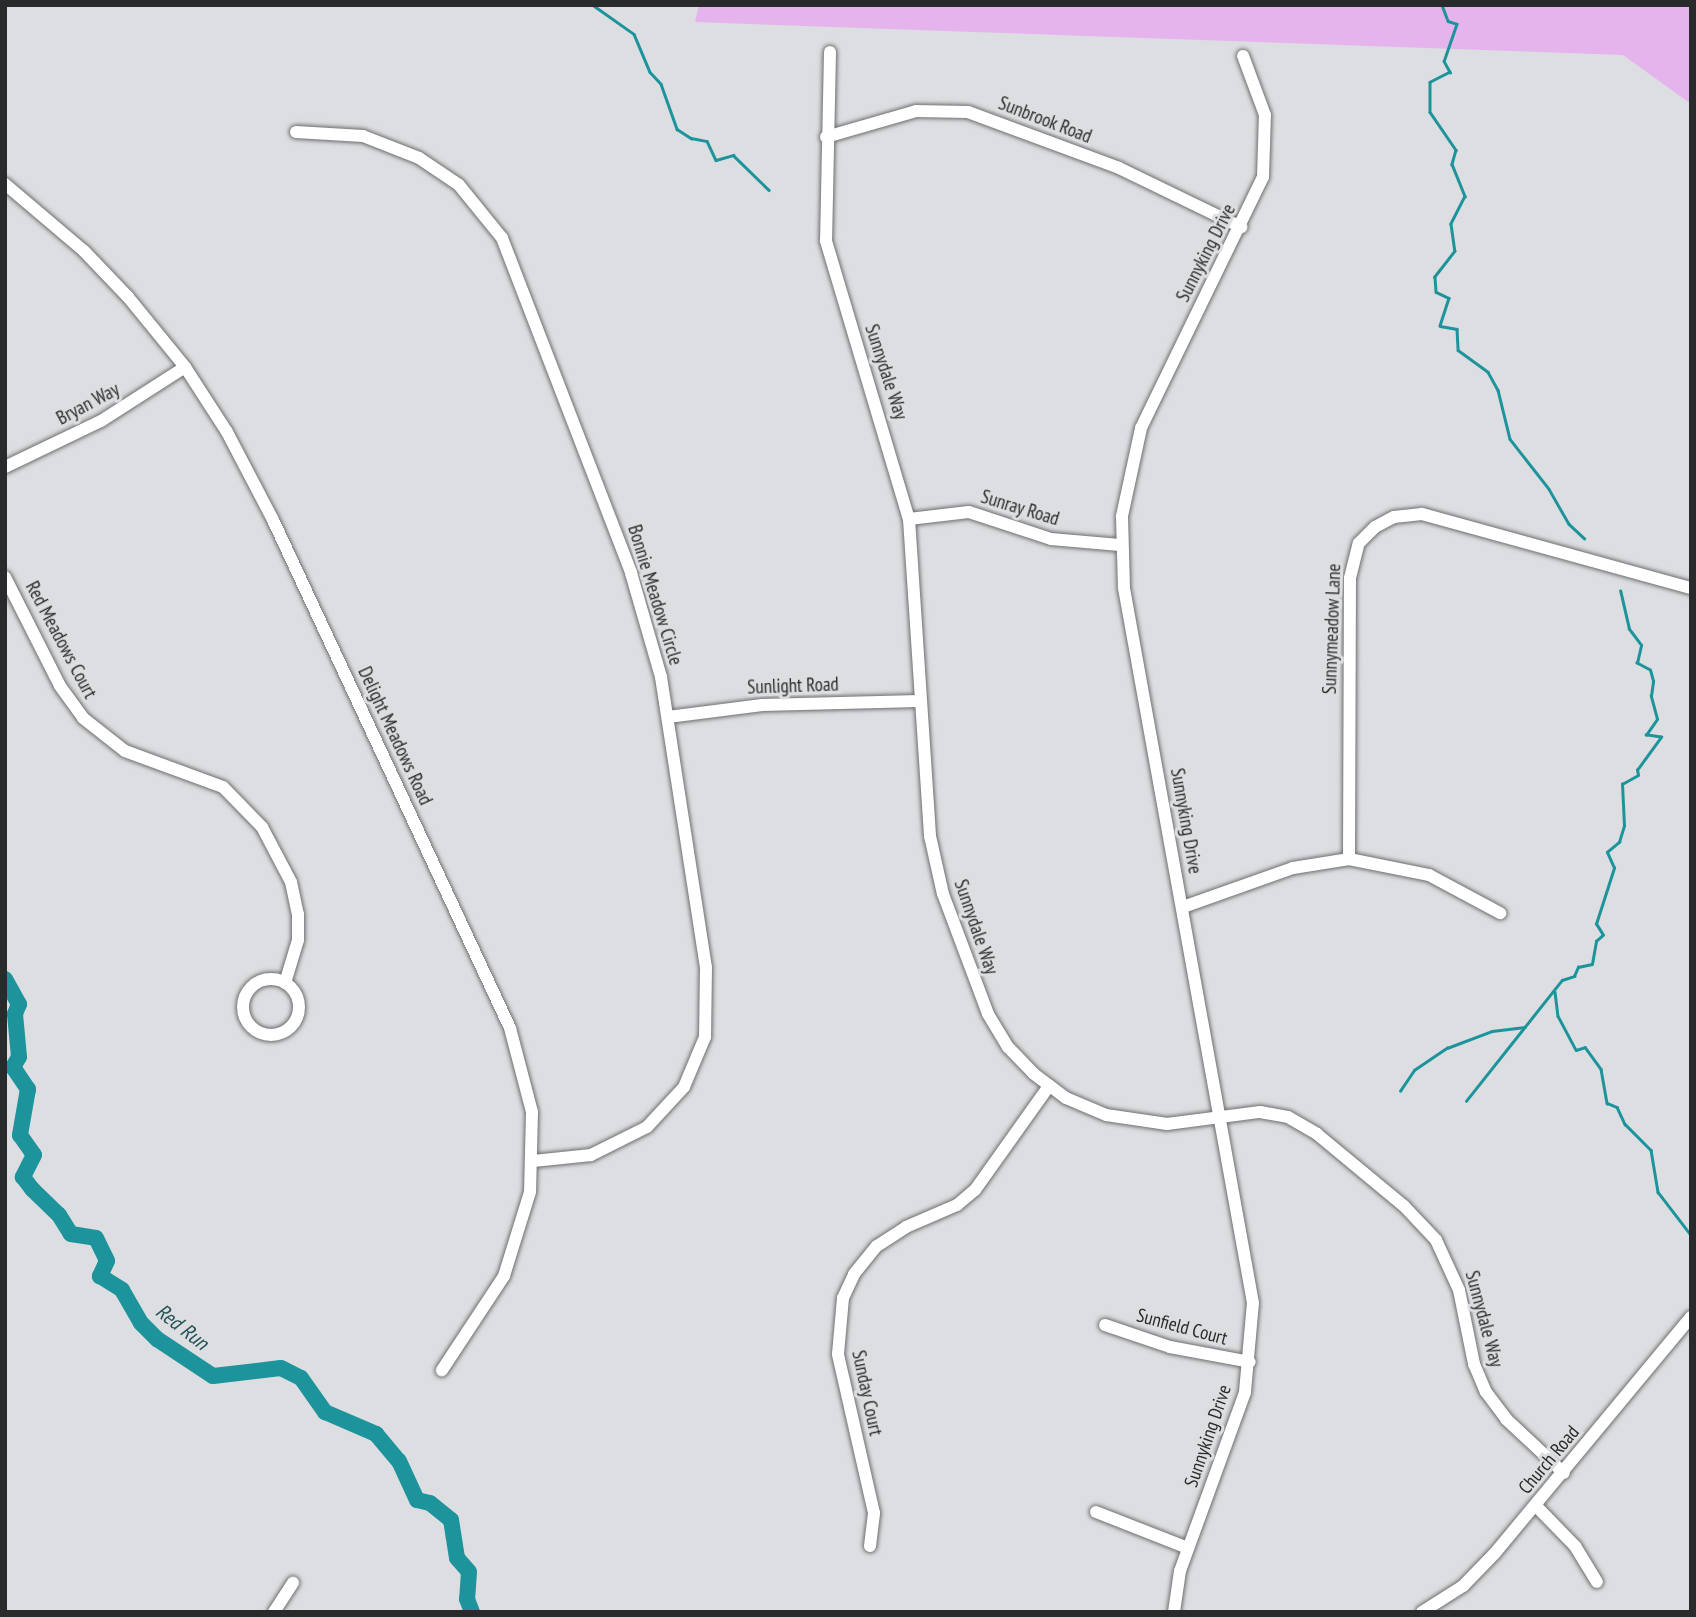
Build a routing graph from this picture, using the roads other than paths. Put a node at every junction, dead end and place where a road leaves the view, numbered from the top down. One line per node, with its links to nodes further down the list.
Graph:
1 (830, 52): 4 (street, Sunnydale Way)
2 (1242, 56): 6 (street, Sunnyking Drive)
3 (296, 132): 14 (street, Bonnie Meadow Circle)
4 (826, 137): 6 (street, Sunbrook Road); 9 (street, Sunnydale Way)
5 (5, 184): 7 (street, Delight Meadows Road)
6 (1241, 227): 10 (street, Sunnyking Drive)
7 (185, 367): 8 (street, Bryan Way); 21 (street, Delight Meadows Road)
8 (5, 467)
9 (909, 519): 10 (street, Sunray Road); 13 (street, Sunnydale Way)
10 (1121, 545): 16 (street, Sunnyking Drive)
11 (5, 577): 18 (street, Red Meadows Court)
12 (1691, 588): 15 (street, Sunnymeadow Lane)
13 (919, 701): 14 (street, Sunlight Road); 19 (street, Sunnydale Way)
14 (668, 717): 21 (street, Bonnie Meadow Circle)
15 (1349, 859): 16 (street); 17 (street)
16 (1183, 907): 20 (street, Sunnyking Drive)
17 (1500, 913)
18 (285, 983): 18 (street)
19 (1049, 1086): 20 (street, Sunnydale Way); 29 (street, Sunday Court)
20 (1221, 1116): 24 (street, Sunnyking Drive); 26 (street, Sunnydale Way)
21 (533, 1161): 25 (street, Delight Meadows Road)
22 (1691, 1317): 26 (street, Church Road)
23 (1105, 1325): 24 (street, Sunfield Court)
24 (1250, 1362): 30 (street, Sunnyking Drive)
25 (442, 1370)
26 (1564, 1473): 27 (street, Church Road)
27 (1536, 1506): 31 (street); 35 (street, Church Road)
28 (1096, 1512): 30 (street)
29 (870, 1546)
30 (1188, 1548): 34 (street, Sunnyking Drive)
31 (1597, 1582)
32 (293, 1583): 33 (street)
33 (274, 1612)
34 (1174, 1612)
35 (1422, 1612)

